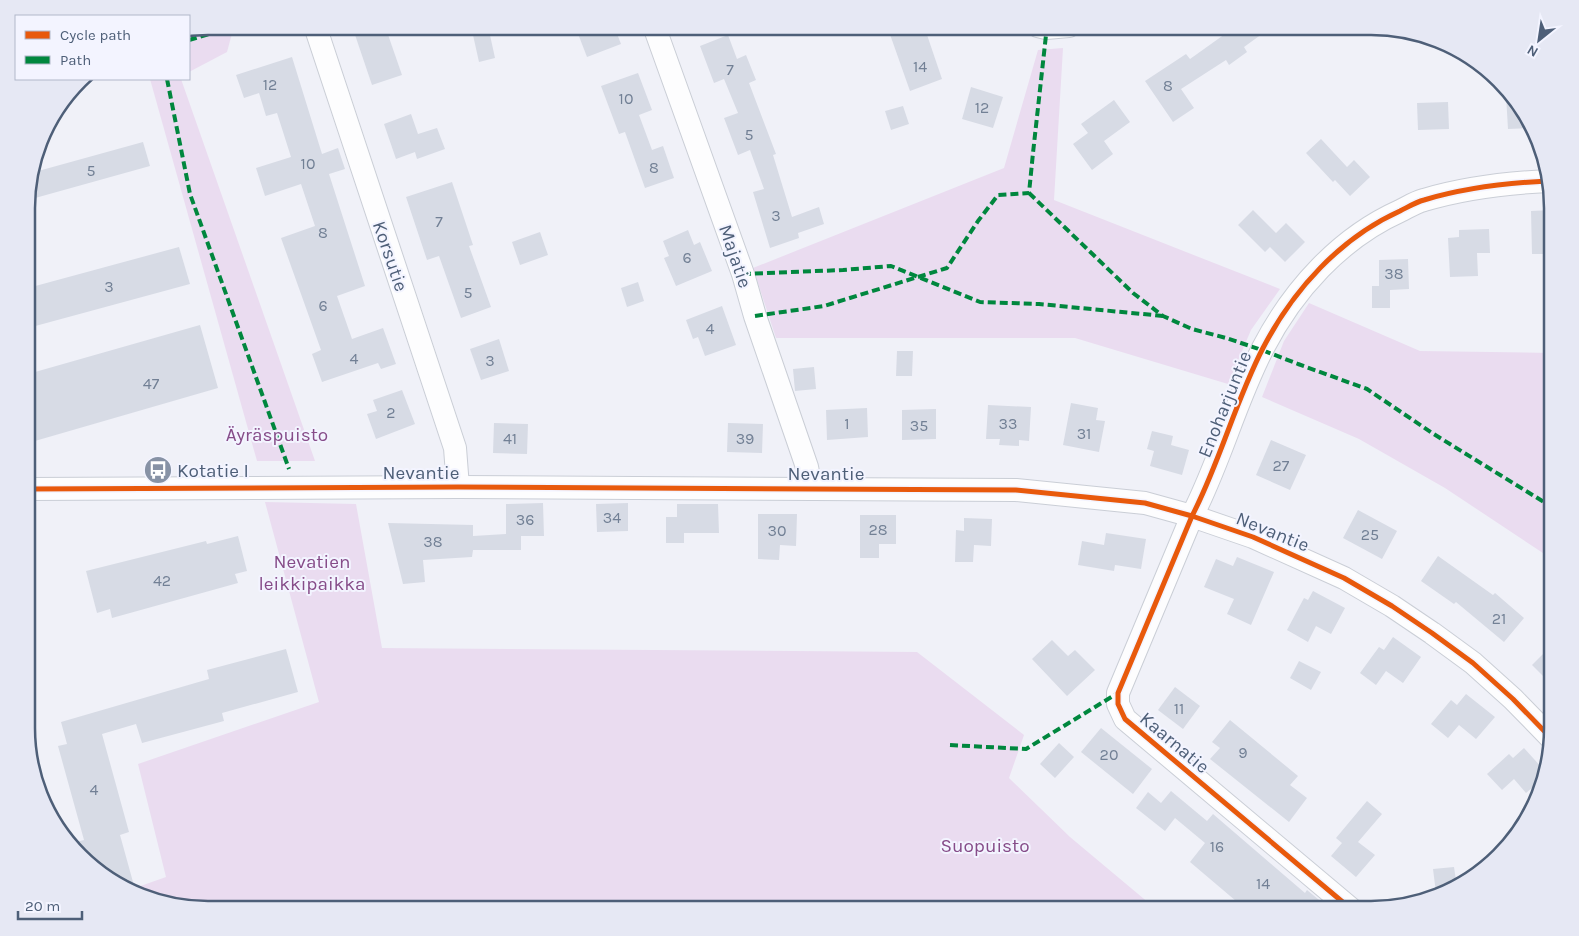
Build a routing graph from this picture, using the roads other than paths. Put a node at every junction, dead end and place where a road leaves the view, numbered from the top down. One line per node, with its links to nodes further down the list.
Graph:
1 (318, 35): 4 (street, Korsutie)
2 (657, 35): 6 (street, Majatie)
3 (1542, 182): 7 (street, Enoharjuntie)
4 (458, 487): 5 (street, Nevantie); 6 (street, Nevantie)
5 (35, 488)
6 (811, 488): 7 (street, Nevantie)
7 (1192, 516): 8 (street, Nevantie); 9 (street, Kaarnatie)
8 (1544, 731)
9 (1341, 901)

